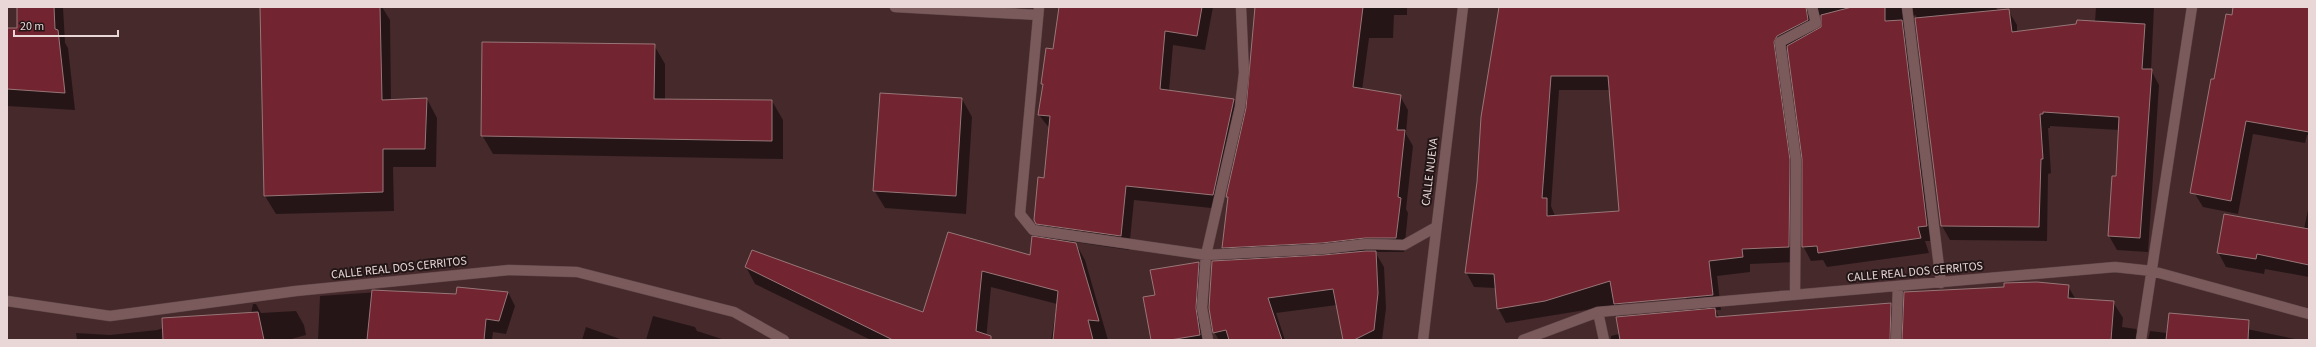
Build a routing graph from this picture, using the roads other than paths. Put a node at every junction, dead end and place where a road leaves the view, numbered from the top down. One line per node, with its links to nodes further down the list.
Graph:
1 (895, 7): 7 (street)
2 (1241, 7): 9 (street)
3 (1463, 7): 8 (street, CALLE NUEVA)
4 (1812, 7): 13 (street)
5 (1908, 7): 11 (street)
6 (2192, 7): 10 (street)
7 (1039, 11): 9 (street)
8 (1436, 227): 9 (street); 19 (street, CALLE NUEVA)
9 (1206, 255): 18 (street)
10 (2152, 271): 11 (street, CALLE REAL DOS CERRITOS); 16 (street, CALLE REAL DOS CERRITOS); 23 (street)
11 (1941, 284): 12 (street, CALLE REAL DOS CERRITOS)
12 (1898, 286): 13 (street, CALLE REAL DOS CERRITOS); 22 (street)
13 (1795, 295): 15 (street, CALLE REAL DOS CERRITOS)
14 (7, 301): 17 (street, CALLE REAL DOS CERRITOS)
15 (1598, 312): 20 (street, CALLE REAL DOS CERRITOS); 21 (street)
16 (2309, 314)
17 (784, 340)
18 (1208, 340)
19 (1423, 340)
20 (1523, 340)
21 (1604, 340)
22 (1896, 340)
23 (2141, 340)

